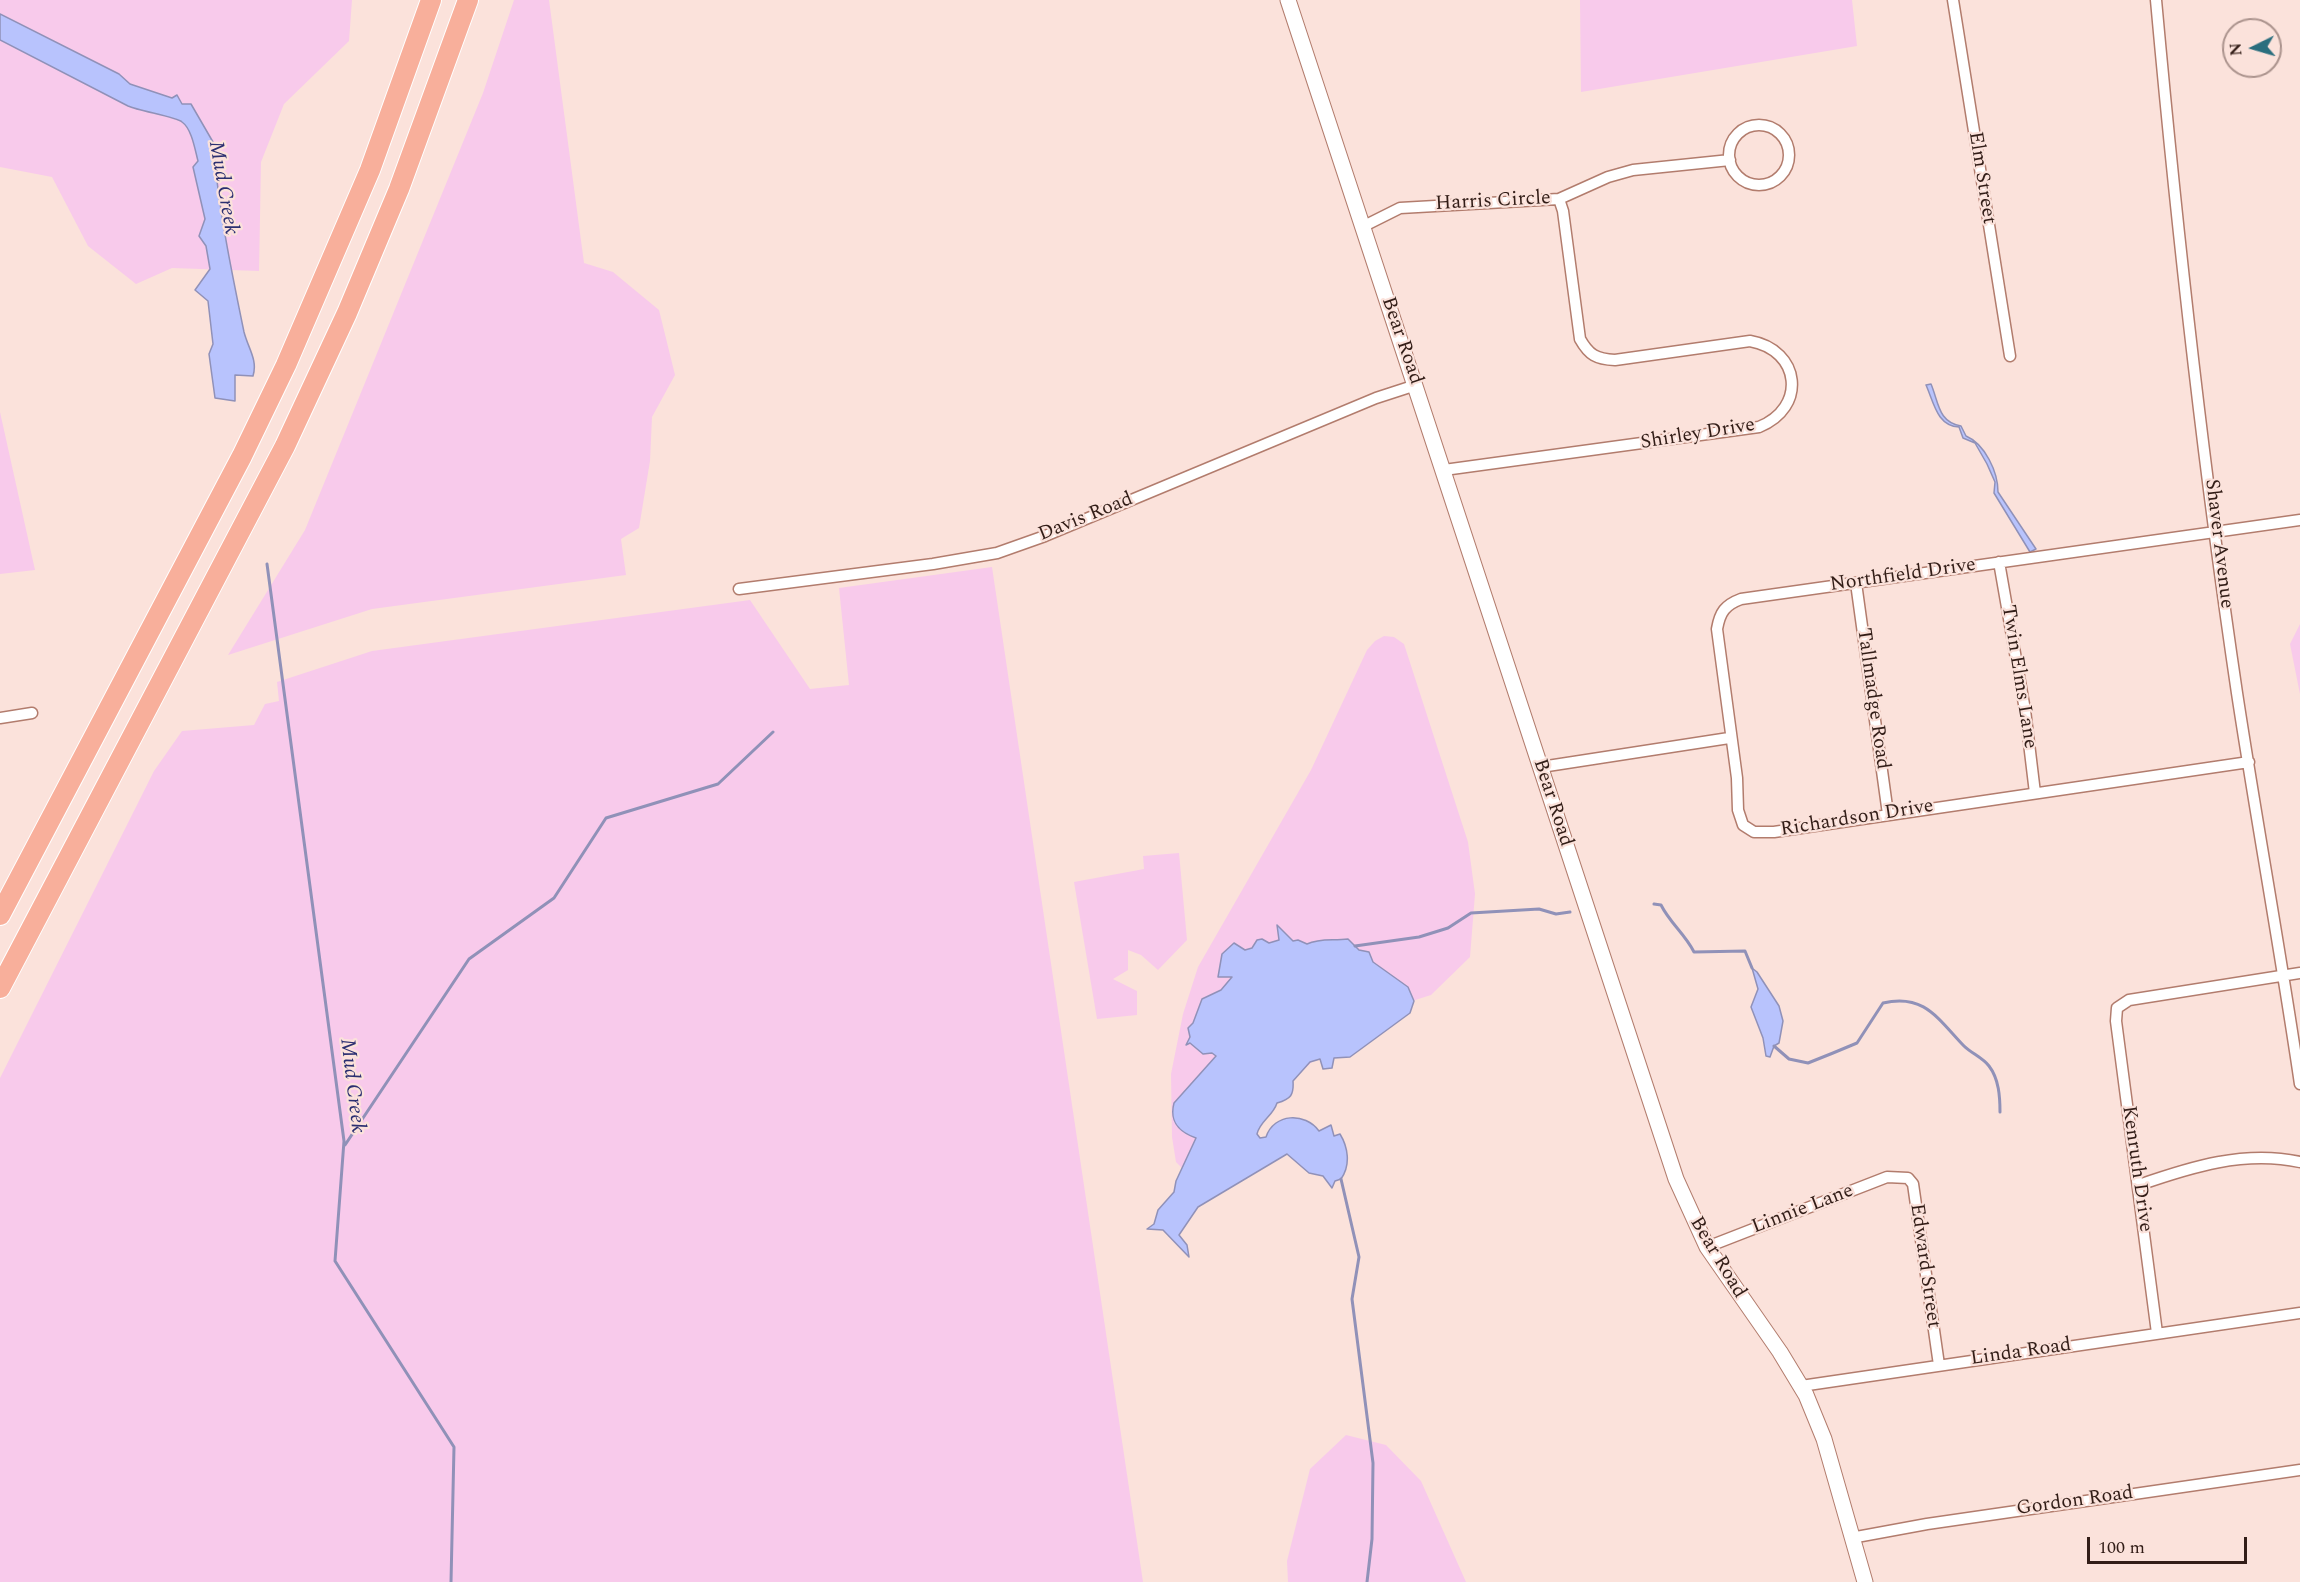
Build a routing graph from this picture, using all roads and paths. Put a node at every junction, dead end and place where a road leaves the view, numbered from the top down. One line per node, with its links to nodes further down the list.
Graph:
1 (432, 0): 24 (highway)
2 (468, 0): 27 (highway)
3 (1288, 0): 8 (main road, Bear Road)
4 (1953, 0): 9 (street, Elm Street)
5 (2156, 0): 13 (street, Shaver Avenue)
6 (1730, 160): 6 (street); 7 (street, Harris Circle)
7 (1559, 199): 8 (street, Harris Circle); 11 (street, Shirley Drive)
8 (1362, 227): 10 (main road, Bear Road)
9 (2010, 356)
10 (1416, 385): 11 (main road, Bear Road); 16 (street, Davis Road)
11 (1444, 470): 21 (main road, Bear Road)
12 (2300, 520): 13 (street, Northfield Drive)
13 (2216, 532): 14 (street, Northfield Drive); 20 (street, Shaver Avenue)
14 (2000, 562): 15 (street, Northfield Drive); 22 (street, Twin Elms Lane)
15 (1856, 583): 19 (street, Northfield Drive); 23 (street, Tallmadge Road)
16 (739, 590)
17 (32, 713): 18 (street)
18 (0, 718)
19 (1729, 738): 21 (street); 23 (street, Richardson Drive)
20 (2248, 762): 22 (street, Richardson Drive); 26 (street, Shaver Avenue)
21 (1541, 767): 32 (main road, Bear Road)
22 (2035, 793): 23 (street, Richardson Drive)
23 (1888, 814)
24 (0, 915)
25 (2300, 973): 26 (street)
26 (2284, 976): 28 (street, Shaver Avenue); 31 (street, Kenruth Drive)
27 (0, 988)
28 (2300, 1084)
29 (2300, 1162): 31 (street)
30 (1899, 1176): 32 (street, Linnie Lane); 35 (street, Edward Street)
31 (2139, 1185): 34 (street, Kenruth Drive)
32 (1707, 1247): 36 (main road, Bear Road)
33 (2300, 1312): 34 (street, Linda Road)
34 (2157, 1334): 35 (street, Linda Road)
35 (1939, 1365): 36 (street, Linda Road)
36 (1801, 1386): 38 (main road, Bear Road)
37 (2300, 1470): 38 (street, Gordon Road)
38 (1851, 1538): 39 (main road, Bear Road)
39 (1865, 1582)

